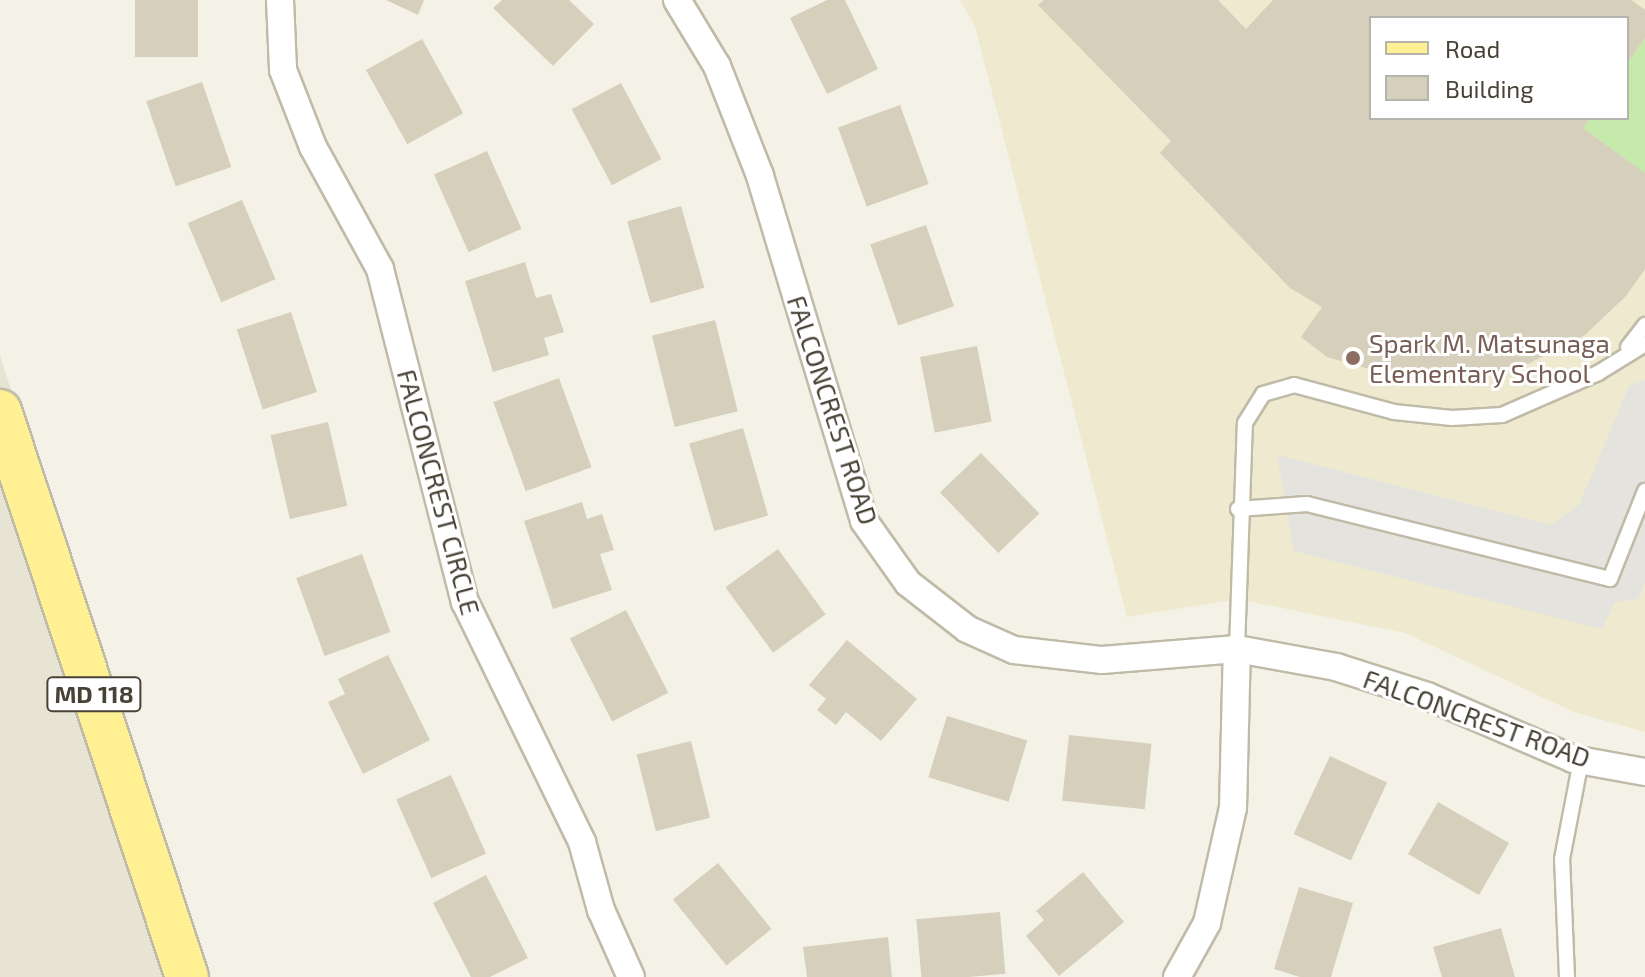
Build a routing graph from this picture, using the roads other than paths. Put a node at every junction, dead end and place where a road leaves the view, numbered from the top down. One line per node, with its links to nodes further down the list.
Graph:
1 (280, 0): 13 (street, FALCONCREST CIRCLE)
2 (677, 0): 9 (street, FALCONCREST ROAD)
3 (1645, 325): 5 (lane)
4 (1645, 344): 5 (lane)
5 (1620, 358): 8 (lane)
6 (0, 411): 12 (main road, MD 118)
7 (1645, 491): 8 (lane)
8 (1238, 509): 9 (lane)
9 (1237, 649): 10 (street, FALCONCREST ROAD); 14 (street)
10 (1581, 760): 11 (street, FALCONCREST ROAD); 15 (lane)
11 (1645, 772)
12 (187, 977)
13 (631, 977)
14 (1177, 977)
15 (1567, 977)

